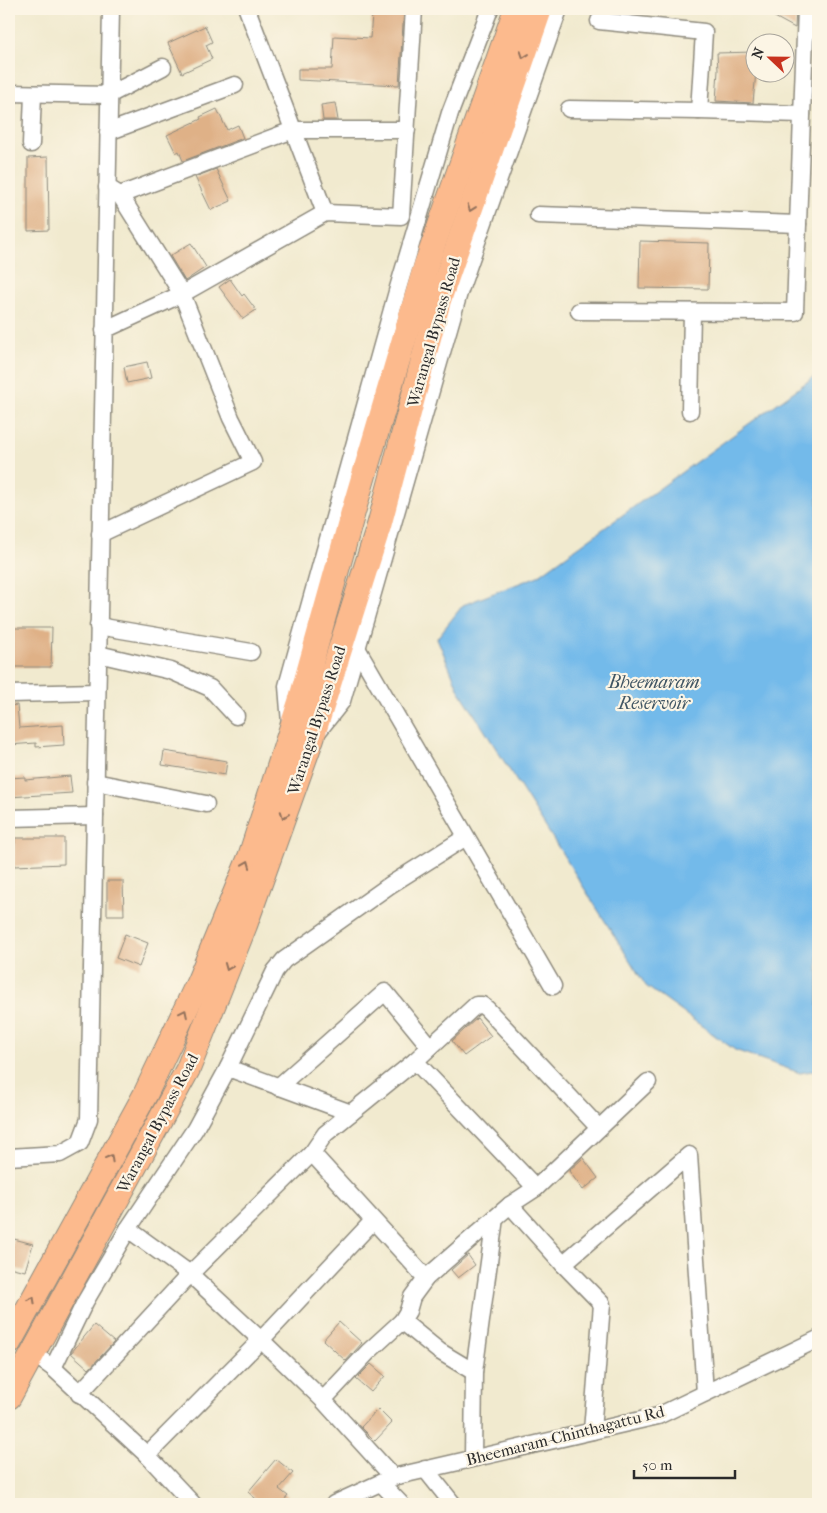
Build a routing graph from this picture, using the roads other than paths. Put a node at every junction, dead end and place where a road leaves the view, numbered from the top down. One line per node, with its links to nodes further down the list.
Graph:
1 (111, 9): 14 (street)
2 (247, 9): 18 (street)
3 (414, 9): 19 (street)
4 (490, 9): 39 (street)
5 (516, 9): 39 (highway, Warangal Bypass Road)
6 (540, 9): 39 (highway, Warangal Bypass Road, one-way to 39)
7 (559, 9): 33 (street)
8 (806, 9): 17 (street)
9 (599, 21): 16 (street)
10 (163, 67): 14 (street)
11 (235, 85): 20 (street)
12 (9, 94): 13 (street)
13 (33, 94): 14 (street); 21 (street)
14 (109, 95): 20 (street)
15 (569, 109): 16 (street)
16 (699, 111): 17 (street)
17 (802, 114): 25 (street)
18 (293, 130): 19 (street); 22 (street); 23 (street)
19 (407, 130): 23 (street)
20 (108, 132): 22 (street)
21 (32, 144)
22 (114, 191): 26 (street); 29 (street)
23 (325, 213): 26 (street)
24 (538, 215): 25 (street)
25 (798, 224): 28 (street)
26 (182, 294): 29 (street); 31 (street)
27 (579, 311): 28 (street)
28 (692, 312): 30 (street)
29 (104, 330): 31 (street)
30 (690, 411)
31 (100, 534): 32 (street)
32 (98, 626): 34 (street); 35 (street)
33 (357, 648): 39 (street); 44 (street)
34 (251, 652)
35 (98, 654): 36 (street); 38 (street)
36 (97, 692): 37 (street); 40 (street)
37 (9, 694)
38 (236, 716)
39 (301, 735): 66 (highway, Warangal Bypass Road, one-way to 39); 67 (highway, Warangal Bypass Road, one-way to 67)
40 (95, 782): 41 (street); 42 (street)
41 (206, 804)
42 (95, 816): 43 (street); 54 (street)
43 (9, 818)
44 (466, 837): 45 (street); 48 (street)
45 (553, 986)
46 (430, 1046): 47 (street); 50 (street); 52 (street)
47 (415, 1061): 51 (street); 55 (street)
48 (228, 1068): 50 (street); 59 (street)
49 (648, 1082): 52 (street)
50 (278, 1086): 51 (street)
51 (351, 1113): 53 (street)
52 (599, 1128): 55 (street)
53 (312, 1153): 58 (street); 61 (street)
54 (9, 1157)
55 (536, 1188): 56 (street)
56 (510, 1205): 57 (street); 60 (street)
57 (495, 1218): 62 (street); 69 (street)
58 (373, 1221): 62 (street); 65 (street)
59 (128, 1229): 61 (street); 68 (street)
60 (563, 1264): 70 (street); 74 (street)
61 (190, 1274): 65 (street); 71 (street)
62 (426, 1278): 63 (street)
63 (402, 1321): 69 (street); 73 (street)
64 (818, 1339): 70 (street, Bheemaram-Chinthagattu Rd)
65 (261, 1340): 73 (street); 75 (street)
66 (9, 1343)
67 (32, 1354): 68 (street); 72 (highway, Warangal Bypass Road)
68 (53, 1368): 71 (street)
69 (474, 1372): 76 (street)
70 (705, 1393): 74 (street, Bheemaram-Chinthagattu Rd)
71 (79, 1394): 75 (street)
72 (9, 1397)
73 (323, 1400): 78 (street)
74 (592, 1431): 76 (street, Bheemaram-Chinthagattu Rd)
75 (147, 1455): 79 (street)
76 (473, 1457): 77 (street, Bheemaram-Chinthagattu Rd)
77 (425, 1469): 78 (street, Bheemaram-Chinthagattu Rd); 82 (street)
78 (387, 1480): 80 (street, Bheemaram-Chinthagattu Rd); 81 (street)
79 (193, 1504)
80 (334, 1504)
81 (401, 1504)
82 (453, 1504)

